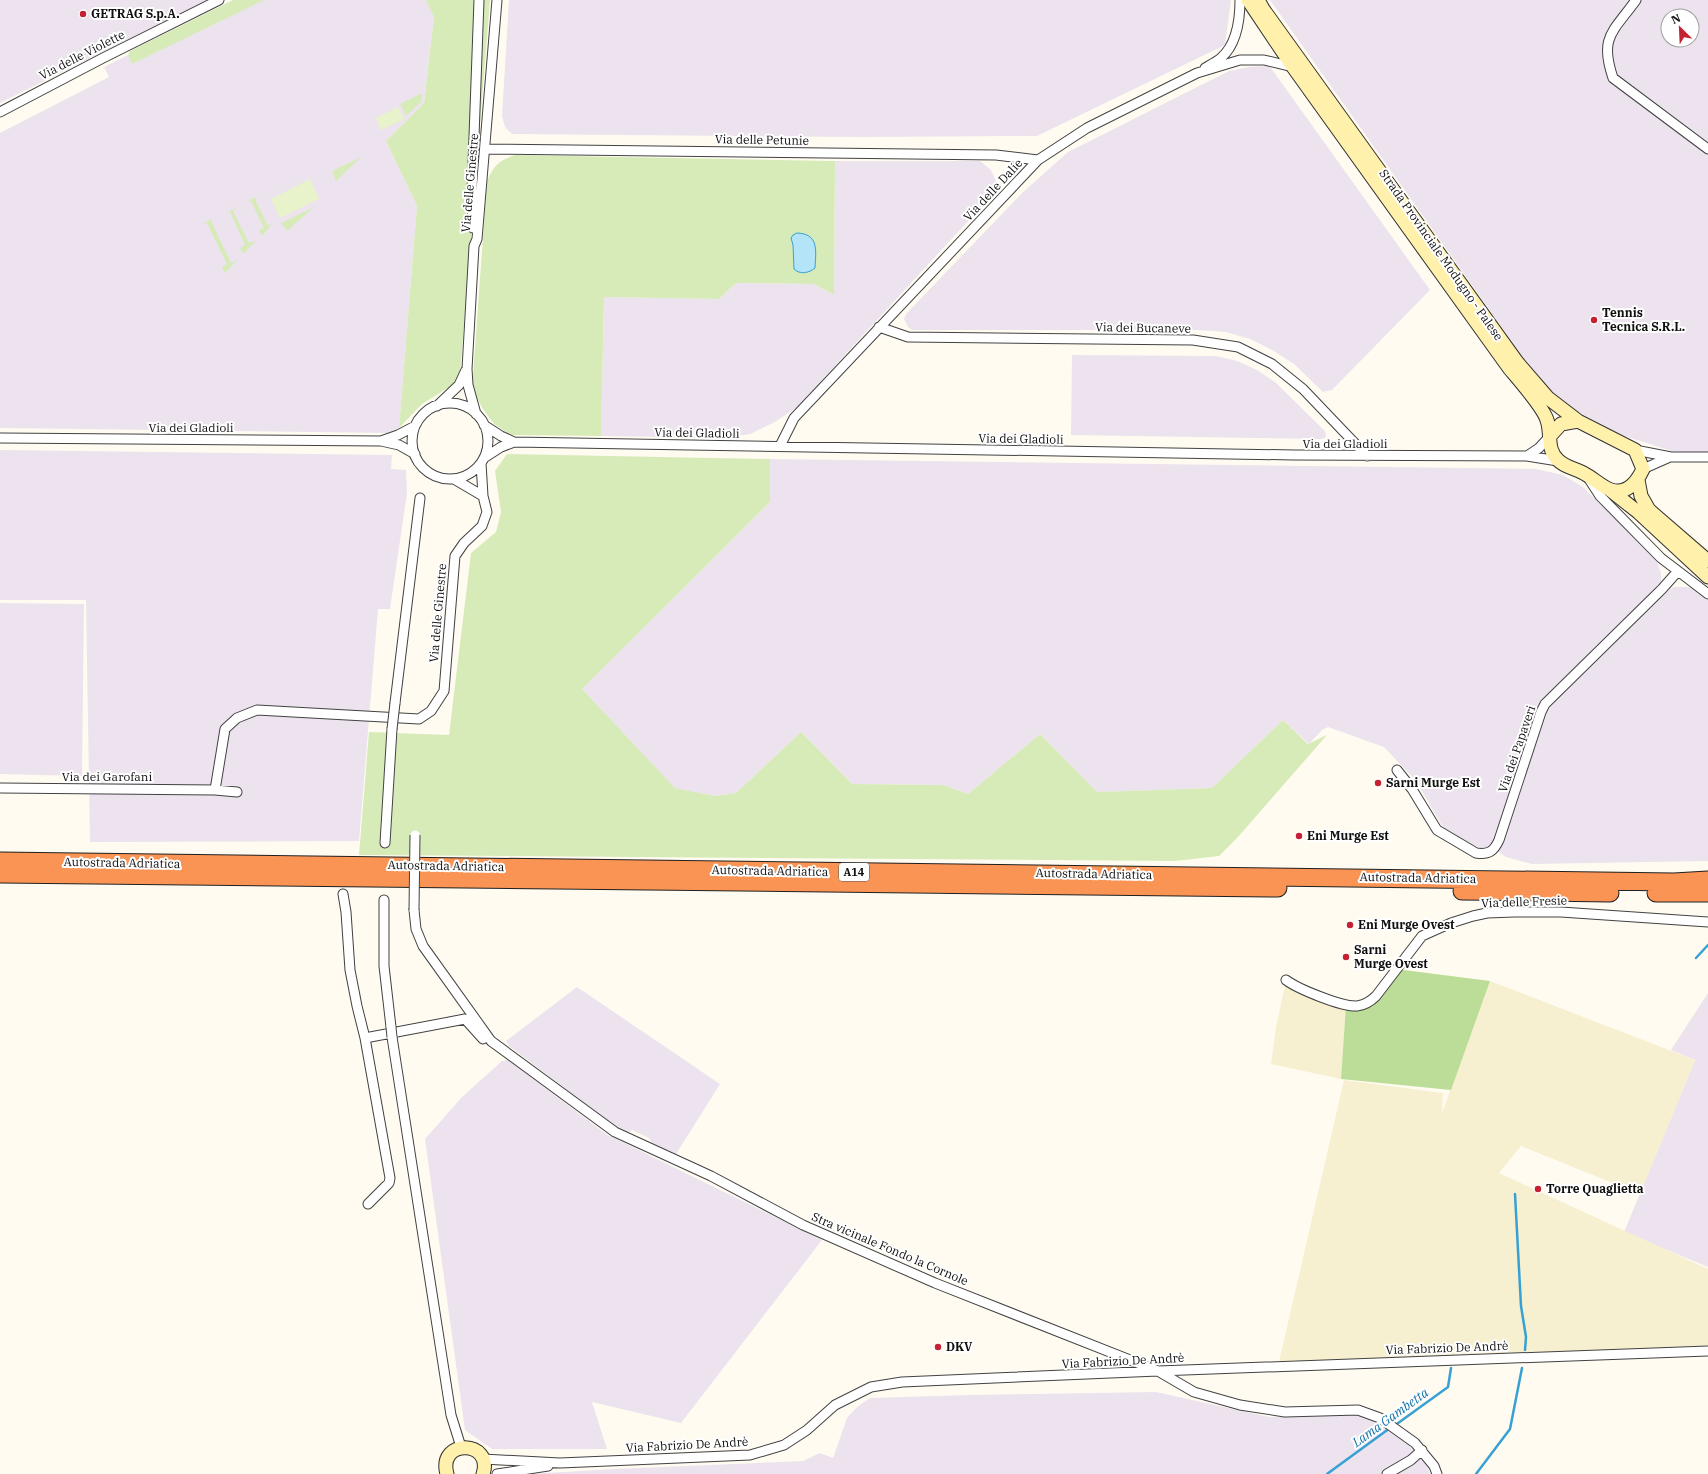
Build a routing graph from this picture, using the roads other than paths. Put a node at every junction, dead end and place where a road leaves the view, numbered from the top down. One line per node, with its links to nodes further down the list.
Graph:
1 (219, 0): 10 (street, Via delle Violette)
2 (479, 0): 14 (street)
3 (497, 0): 11 (street, Via delle Ginestre)
4 (1240, 0): 9 (street)
5 (1248, 0): 8 (main road, Strada Provinciale Modugno - Palese)
6 (1258, 0): 19 (main road, Strada Provinciale Modugno - Palese)
7 (1636, 0): 12 (street)
8 (1293, 67): 9 (street, Via delle Dalie); 22 (main road, Strada Provinciale Modugno - Palese)
9 (1198, 74): 13 (street, Via delle Dalie)
10 (0, 112)
11 (485, 149): 13 (street, Via delle Petunie); 14 (street, Via delle Ginestre)
12 (1708, 149)
13 (1038, 160): 15 (street, Via delle Dalie)
14 (474, 246): 16 (street, Via delle Ginestre)
15 (879, 327): 26 (street, Via delle Dalie); 29 (street, Via dei Bucaneve)
16 (467, 369): 17 (street, Via delle Ginestre); 18 (street, Via delle Ginestre)
17 (437, 406): 18 (street, Via dei Gladioli); 21 (street, Via dei Gladioli)
18 (476, 414): 20 (street, Via dei Gladioli)
19 (1578, 421): 22 (main road); 27 (main road, Strada Provinciale Modugno - Palese)
20 (484, 425): 25 (street, Via dei Gladioli); 33 (street, Via dei Gladioli)
21 (415, 426): 24 (street, Via dei Gladioli); 28 (street, Via dei Gladioli)
22 (1550, 436): 30 (street); 34 (main road, Strada Provinciale Modugno - Palese)
23 (0, 438): 24 (street, Via dei Gladioli)
24 (381, 441): 28 (street, Via dei Gladioli)
25 (514, 442): 26 (street, Via dei Gladioli); 33 (street, Via dei Gladioli)
26 (780, 446): 29 (street, Via dei Gladioli)
27 (1634, 450): 31 (street); 36 (main road)
28 (415, 454): 37 (street, Via dei Gladioli)
29 (1367, 456): 30 (street, Via dei Gladioli)
30 (1527, 456): 34 (street, Via dei Gladioli)
31 (1672, 457): 32 (street); 36 (street)
32 (1708, 457)
33 (482, 460): 37 (street, Via dei Gladioli); 39 (street, Via delle Ginestre)
34 (1558, 461): 35 (main road)
35 (1586, 474): 38 (main road); 42 (street)
36 (1640, 475): 38 (main road); 41 (main road)
37 (454, 479): 39 (street)
38 (1610, 490): 43 (main road)
39 (483, 496): 47 (street, Via delle Ginestre)
40 (420, 498): 50 (street, bridge)
41 (1708, 561)
42 (1678, 571): 44 (street); 45 (street, Via dei Papaveri)
43 (1708, 577)
44 (1708, 594)
45 (1397, 770)
46 (0, 788): 47 (street, Via dei Garofani)
47 (215, 790): 48 (street, Via dei Garofani)
48 (237, 792)
49 (415, 835): 60 (street, Stra vicinale Fondo la Cornole, bridge)
50 (385, 843)
51 (0, 861): 53 (highway, Autostrada Adriatica / A14)
52 (0, 874): 54 (highway, Autostrada Adriatica / A14)
53 (1708, 880)
54 (1708, 893)
55 (343, 894): 59 (street)
56 (384, 900): 64 (street, bridge)
57 (1708, 922): 58 (street, Via delle Fresie)
58 (1286, 980)
59 (365, 1038): 60 (street); 61 (street)
60 (492, 1042): 63 (street, Stra vicinale Fondo la Cornole)
61 (368, 1204)
62 (1708, 1351): 63 (street, Via Fabrizio De Andrè)
63 (1158, 1371): 65 (street, Stra vicinale Fondo la Cornole); 67 (street, Via Fabrizio De Andrè)
64 (461, 1447): 66 (main road); 68 (main road)
65 (1422, 1450): 71 (street); 72 (street, Stra vicinale Fondo la Cornole)
66 (483, 1459): 67 (street); 69 (main road)
67 (560, 1463): 70 (street)
68 (447, 1474)
69 (483, 1474)
70 (497, 1474)
71 (1386, 1474)
72 (1437, 1474)

